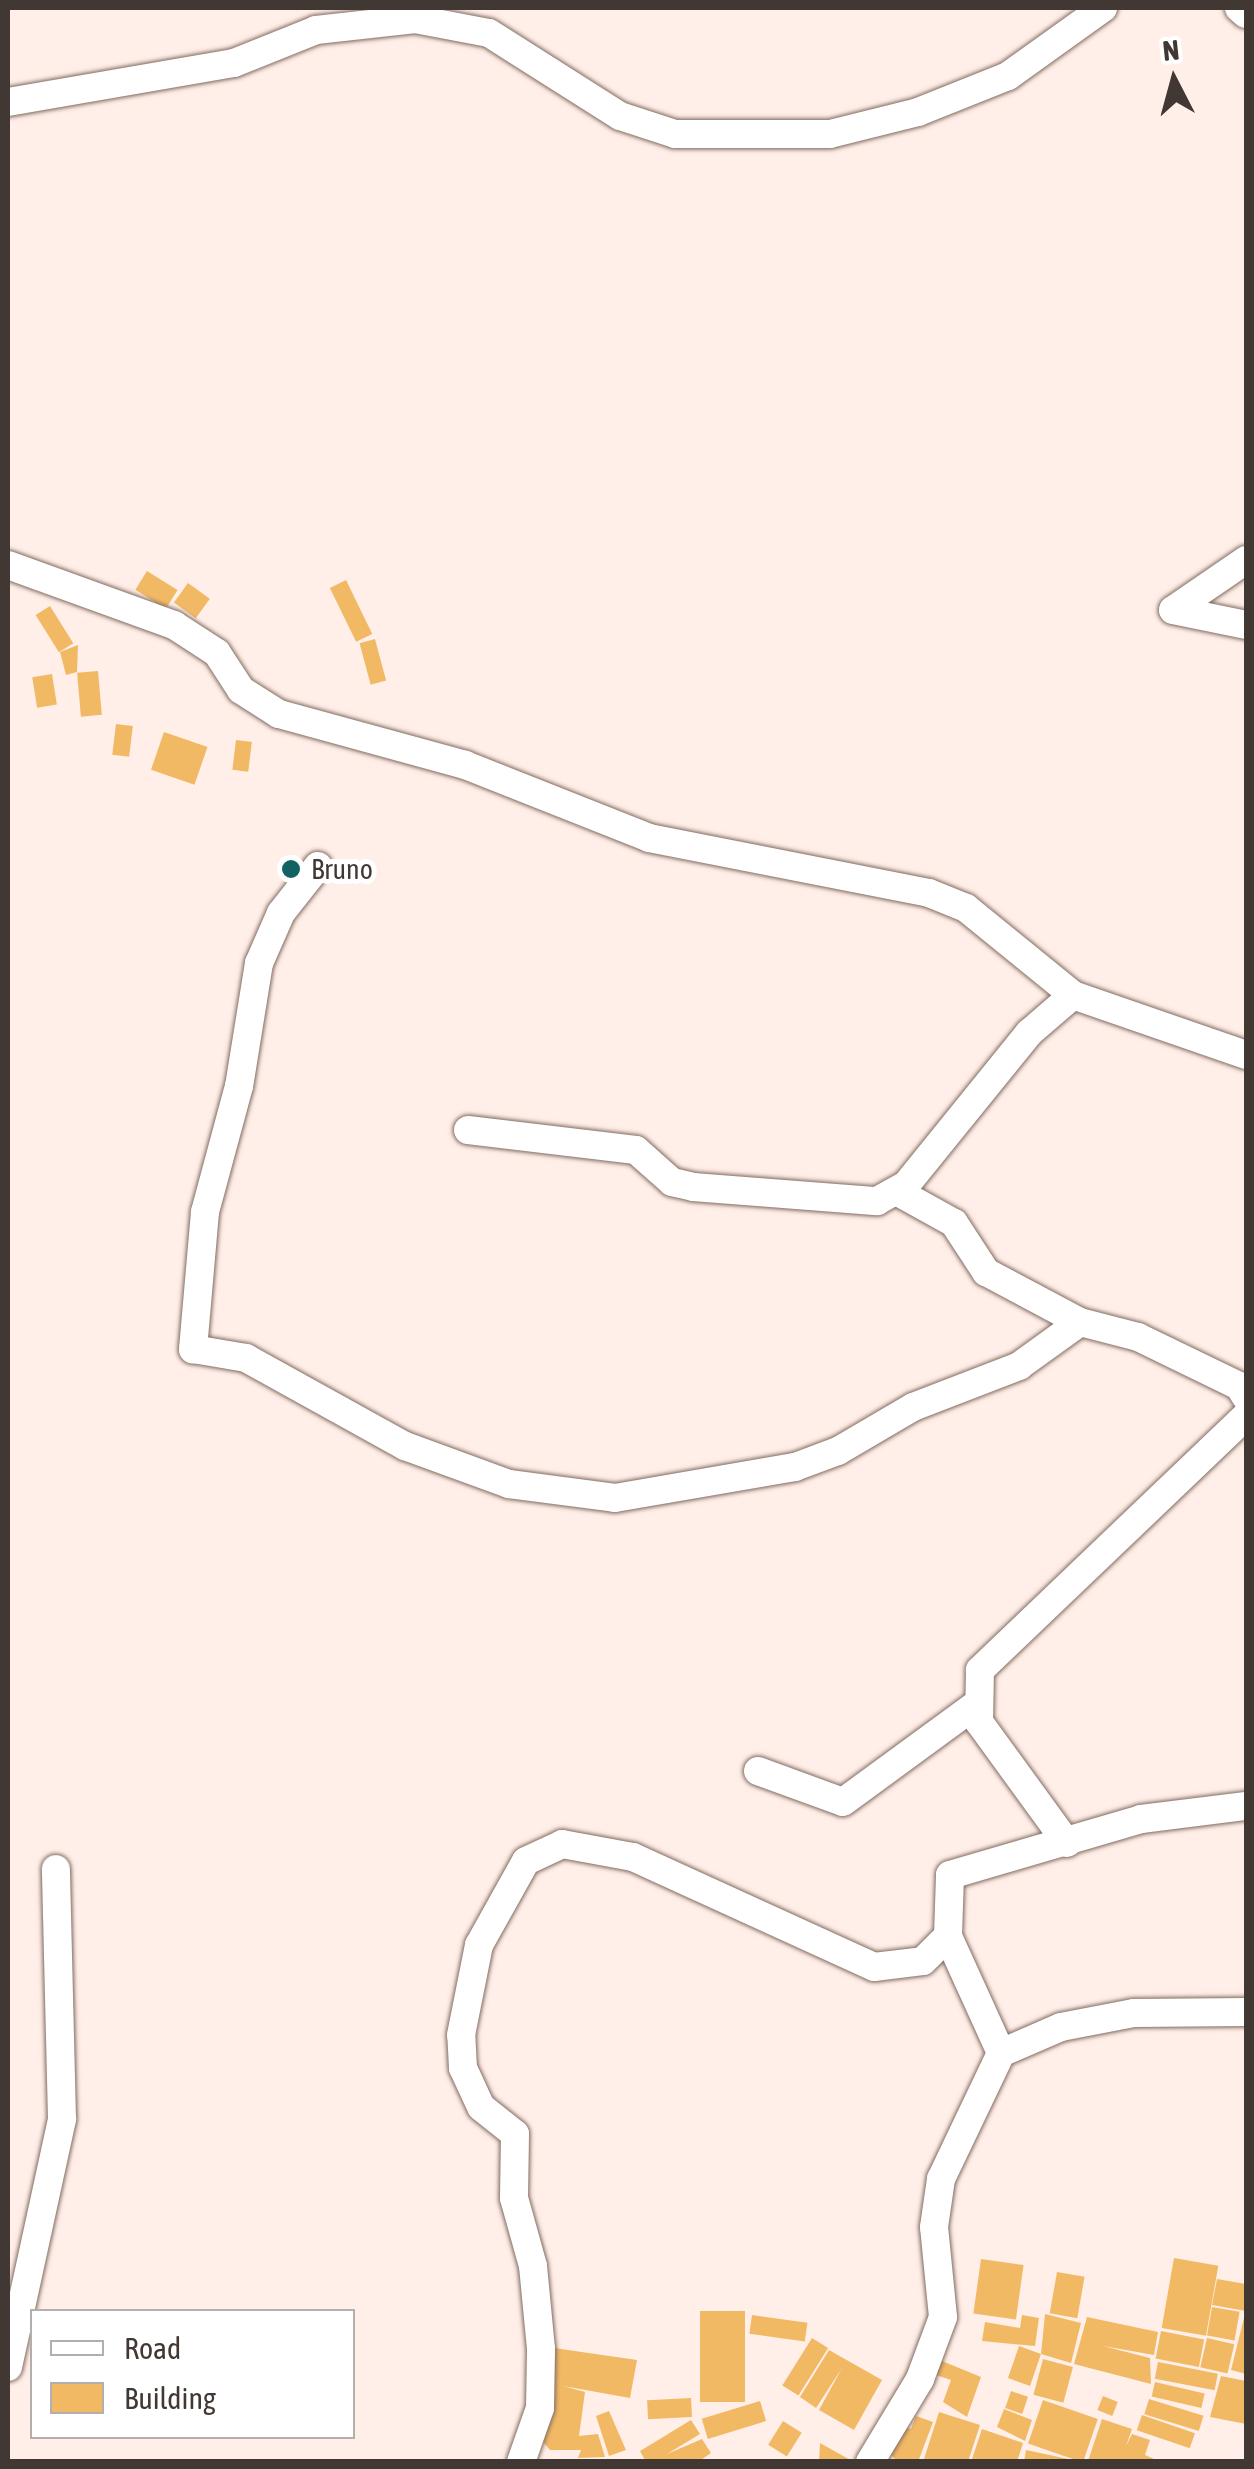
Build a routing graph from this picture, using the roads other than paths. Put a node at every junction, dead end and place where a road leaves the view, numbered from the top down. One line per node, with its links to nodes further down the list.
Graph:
1 (1103, 8): 4 (street)
2 (1239, 8): 3 (street)
3 (1246, 14)
4 (8, 102)
5 (1246, 560): 7 (street)
6 (8, 565): 9 (street)
7 (1246, 625)
8 (318, 866): 13 (street)
9 (1072, 995): 10 (street); 12 (street)
10 (1246, 1055)
11 (468, 1130): 12 (street)
12 (898, 1192): 13 (street)
13 (1080, 1322): 14 (street)
14 (1246, 1397)
15 (1246, 1416): 16 (street)
16 (974, 1706): 17 (street); 19 (street)
17 (758, 1771)
18 (1246, 1806): 19 (street)
19 (1067, 1843): 21 (street)
20 (56, 1869): 24 (street)
21 (948, 1936): 23 (street); 25 (street)
22 (1246, 2012): 23 (street)
23 (1001, 2052): 26 (street)
24 (8, 2368)
25 (521, 2462)
26 (870, 2462)

